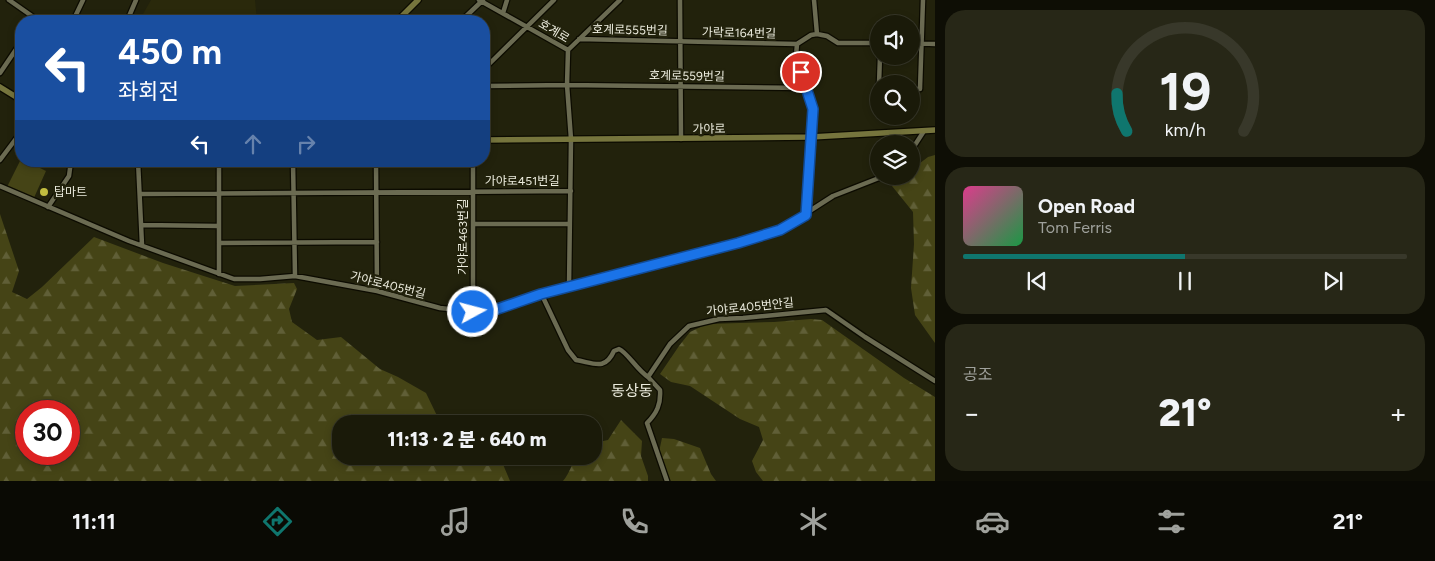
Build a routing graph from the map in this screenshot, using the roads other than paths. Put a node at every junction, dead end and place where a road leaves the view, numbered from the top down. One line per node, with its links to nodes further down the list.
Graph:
1 (9, 0): 13 (street)
2 (83, 0): 14 (street)
3 (136, 0): 15 (street)
4 (418, 0): 16 (main road)
5 (481, 0): 12 (street, 호계로); 17 (street)
6 (508, 0): 12 (street)
7 (554, 0): 18 (street)
8 (620, 0): 20 (street, 호계로555번길)
9 (680, 0): 21 (street, 호계로555번길)
10 (814, 0): 19 (street)
11 (923, 0): 23 (street)
12 (503, 13): 18 (street, 호계로)
13 (30, 15)
14 (76, 15)
15 (130, 15)
16 (403, 15)
17 (467, 15)
18 (526, 27): 26 (street, 호계로); 28 (street)
19 (817, 34): 22 (street); 24 (street, 가락로164번길)
20 (578, 39): 21 (street, 호계로555번길); 26 (street, 호계로555번길)
21 (680, 41): 24 (street, 가락로164번길); 32 (street, 호계로555번길)
22 (870, 43)
23 (922, 43): 25 (street); 35 (street)
24 (797, 44): 34 (street)
25 (935, 44)
26 (568, 50): 30 (street, 호계로)
27 (15, 55): 29 (street)
28 (490, 63)
29 (0, 73)
30 (567, 85): 31 (street, 호계로559번길); 32 (street, 호계로559번길); 41 (street, 호계로)
31 (490, 86)
32 (681, 86): 34 (street, 호계로559번길); 42 (street, 호계로555번길)
33 (0, 87): 36 (main road)
34 (806, 88): 39 (street)
35 (920, 89)
36 (15, 96)
37 (935, 130): 38 (main road, 가야로)
38 (924, 131): 39 (main road, 가야로); 40 (street)
39 (811, 137): 42 (main road, 가야로); 61 (street)
40 (920, 137)
41 (571, 139): 42 (main road, 가야로); 44 (main road, 가야로); 54 (street, 가야로451번길)
42 (681, 139)
43 (15, 140): 45 (street)
44 (490, 140)
45 (0, 160)
46 (70, 167): 60 (street)
47 (138, 167): 59 (street)
48 (219, 167): 57 (street)
49 (293, 167): 58 (street)
50 (376, 167): 56 (street)
51 (473, 167): 55 (street, 가야로463번길)
52 (870, 181): 61 (street, 가야로405번길)
53 (0, 186): 60 (street, 가야로405번길)
54 (571, 190): 55 (street, 가야로451번길); 63 (street, 가야로451번길)
55 (473, 191): 56 (street, 가야로463번길); 62 (street, 가야로463번길)
56 (376, 192): 58 (street, 가야로463번길); 66 (street)
57 (219, 193): 58 (street, 가야로463번길); 59 (street, 가야로463번길); 65 (street)
58 (294, 193): 68 (street)
59 (140, 194): 64 (street)
60 (48, 207): 69 (street, 가야로405번길)
61 (806, 215): 72 (street, 가야로405번길)
62 (474, 224): 63 (street); 75 (street, 가야로463번길)
63 (569, 224): 72 (street, 가야로451번길)
64 (141, 225): 65 (street); 69 (street)
65 (219, 226): 67 (street)
66 (377, 242): 68 (street); 73 (street)
67 (219, 243): 68 (street); 70 (street)
68 (295, 243): 71 (street)
69 (142, 245): 70 (street, 가야로405번길)
70 (219, 274): 71 (street, 가야로405번길)
71 (295, 276): 73 (street, 가야로405번길)
72 (569, 288): 74 (street, 가야로405번길)
73 (377, 291): 75 (street, 가야로405번길)
74 (541, 294): 75 (street, 가야로405번길); 76 (street)
75 (473, 312)
76 (648, 377): 77 (street, 가야로405번안길); 78 (street)
77 (935, 381)
78 (667, 481)

